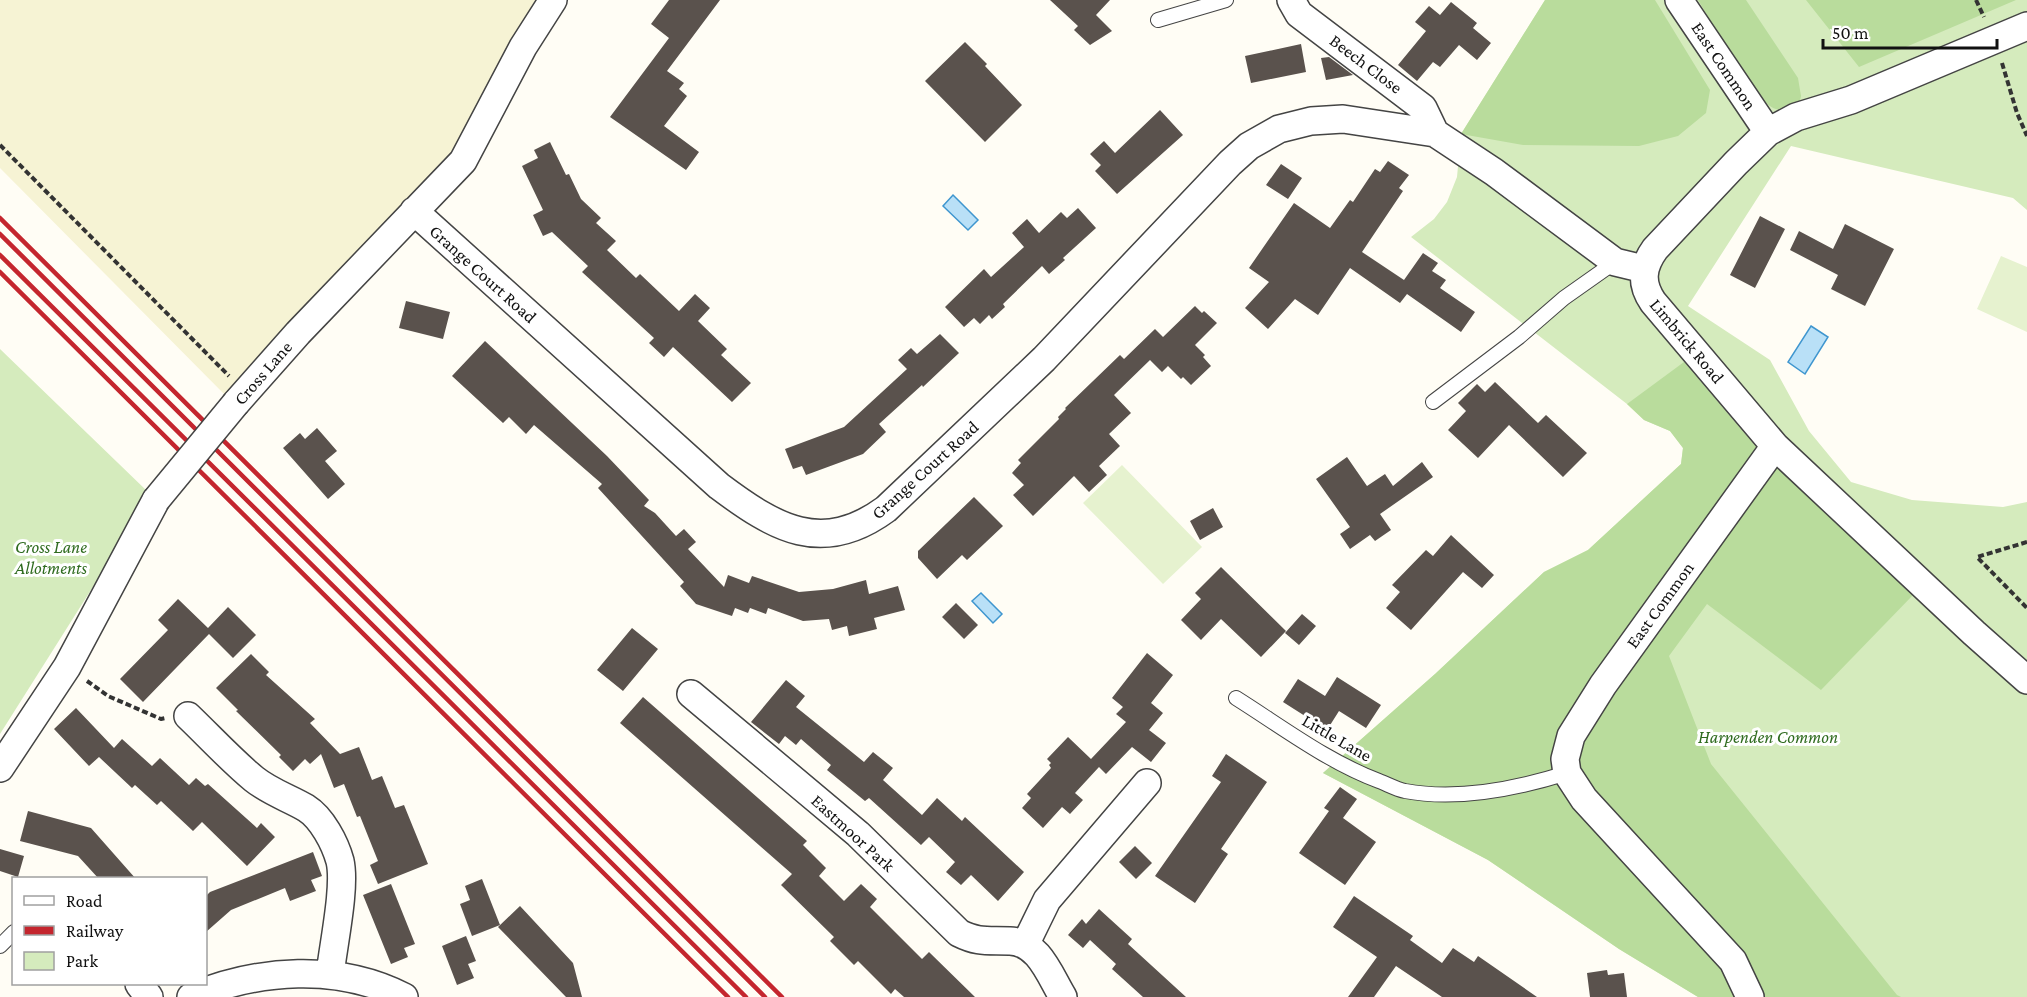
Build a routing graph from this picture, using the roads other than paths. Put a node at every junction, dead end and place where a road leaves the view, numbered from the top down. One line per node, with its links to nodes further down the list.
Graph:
1 (554, 0): 9 (street, Cross Lane)
2 (1226, 0): 5 (lane)
3 (1291, 0): 8 (street, Beech Close)
4 (1679, 0): 7 (street, East Common)
5 (1158, 20)
6 (2027, 26): 7 (street)
7 (1768, 132): 11 (street)
8 (1435, 133): 9 (street, Grange Court Road); 10 (street)
9 (414, 211): 18 (street, Cross Lane, bridge)
10 (1615, 262): 11 (street); 12 (lane)
11 (1644, 269): 13 (street, Limbrick Road)
12 (1433, 402)
13 (1775, 446): 14 (street, Limbrick Road); 19 (street, East Common)
14 (2027, 680)
15 (691, 694): 22 (street, Eastmoor Park)
16 (1236, 698): 19 (lane, Little Lane)
17 (188, 716): 24 (street)
18 (0, 768)
19 (1568, 772): 30 (street)
20 (1147, 783): 22 (street)
21 (12, 934): 23 (lane)
22 (1025, 945): 29 (street)
23 (0, 946)
24 (330, 975): 27 (street); 28 (street)
25 (140, 985): 26 (street)
26 (149, 997)
27 (191, 997)
28 (404, 997)
29 (1063, 997)
30 (1750, 997)

